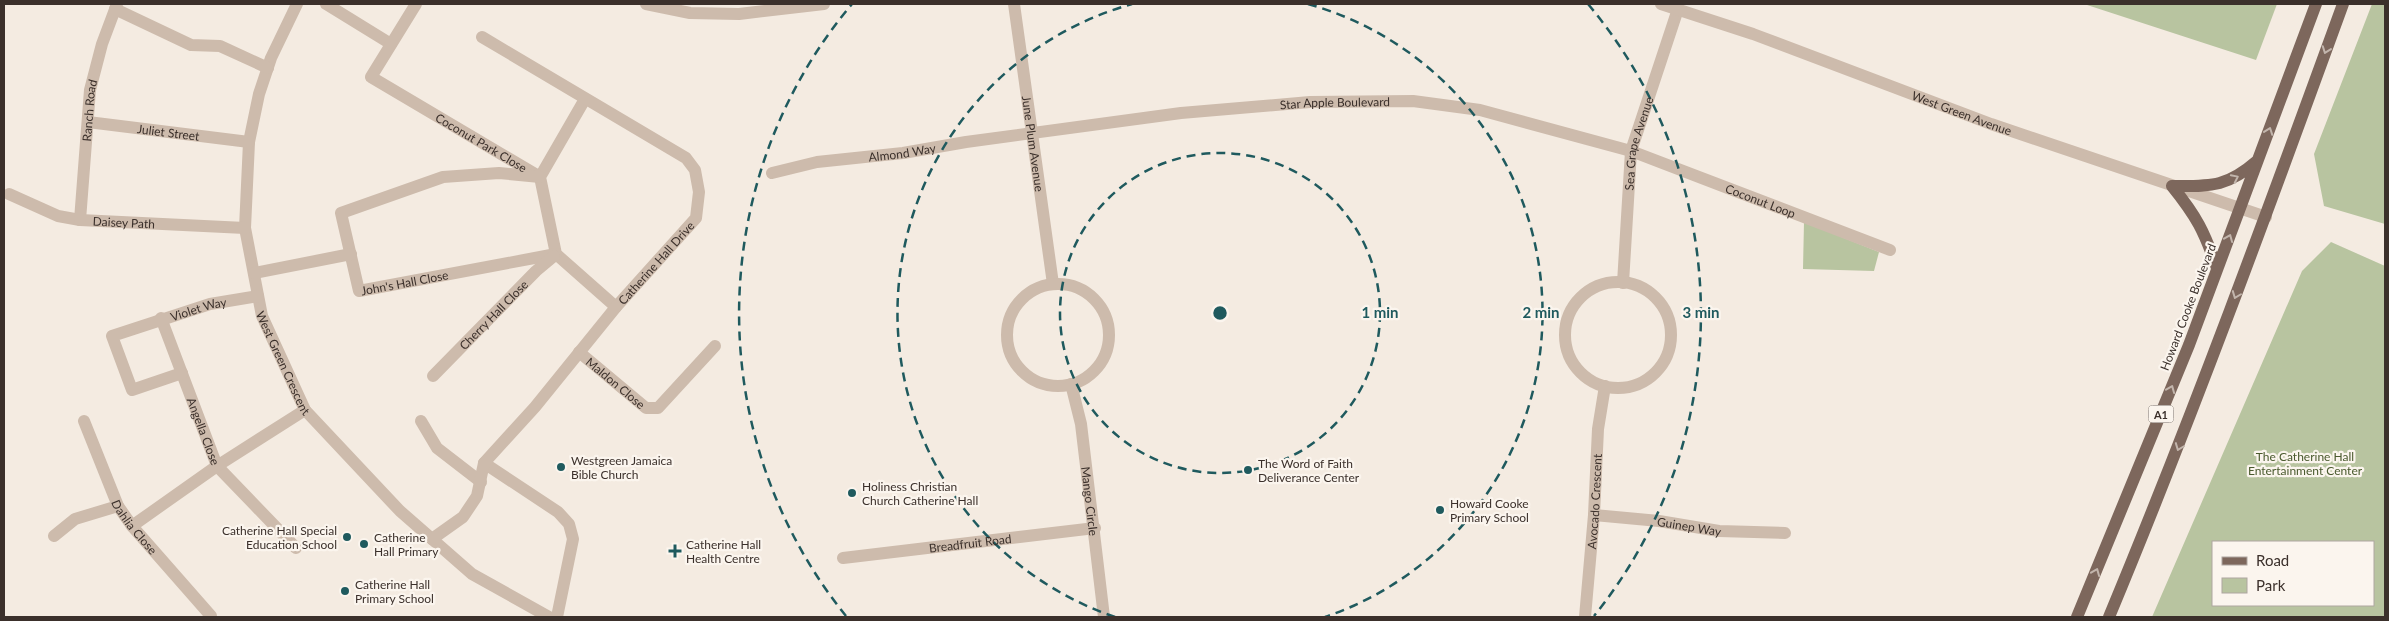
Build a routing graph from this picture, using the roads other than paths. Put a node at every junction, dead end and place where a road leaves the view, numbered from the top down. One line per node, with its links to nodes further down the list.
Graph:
1 (297, 4): 14 (street, West Green Crescent)
2 (326, 4): 13 (street)
3 (416, 4): 13 (street)
4 (646, 4): 5 (street)
5 (824, 4)
6 (1014, 4): 17 (street, June Plum Avenue)
7 (1661, 4): 11 (street, West Green Avenue)
8 (2316, 4): 20 (main road, Howard Cooke Boulevard / A1, one-way to 8)
9 (2343, 4): 26 (main road, A1, one-way to 26)
10 (116, 6): 14 (street); 16 (street, Ranch Road)
11 (1678, 9): 19 (street, Sea Grape Avenue); 23 (street, West Green Avenue)
12 (482, 37): 15 (street, Catherine Hall Drive)
13 (391, 44): 22 (street, Coconut Park Close)
14 (268, 68): 18 (street, West Green Crescent)
15 (585, 99): 22 (street); 37 (street, Catherine Hall Drive)
16 (88, 122): 18 (street, Juliet Street); 27 (street, Ranch Road)
17 (1033, 134): 19 (street, Star Apple Boulevard); 21 (street, Almond Way); 35 (street, June Plum Avenue)
18 (249, 142): 28 (street, West Green Crescent)
19 (1631, 151): 29 (street, Coconut Loop); 34 (street, Sea Grape Avenue)
20 (2259, 160): 23 (main road, one-way to 20); 25 (main road, Howard Cooke Boulevard / A1)
21 (772, 173)
22 (540, 177): 30 (street, Coconut Park Close); 31 (street)
23 (2172, 186): 25 (street, West Green Avenue); 32 (main road)
24 (8, 194): 27 (street, Daisey Path)
25 (2241, 209): 26 (street, West Green Avenue); 32 (main road, Howard Cooke Boulevard / A1, one-way to 25)
26 (2266, 217): 66 (main road, A1, one-way to 66)
27 (80, 220): 28 (street, Daisey Path)
28 (245, 228): 33 (street, West Green Crescent)
29 (1890, 250)
30 (351, 254): 31 (street, John's Hall Close); 33 (street)
31 (556, 254): 37 (street); 42 (street, Cherry Hall Close)
32 (2217, 268): 65 (main road, Howard Cooke Boulevard / A1, one-way to 32)
33 (254, 273): 36 (street, West Green Crescent)
34 (1623, 283): 44 (street); 44 (street)
35 (1053, 284): 43 (street); 43 (street)
36 (258, 296): 38 (street, Violet Way); 45 (street, West Green Crescent)
37 (616, 307): 40 (street, Catherine Hall Drive)
38 (161, 318): 41 (street, Angella Close); 41 (street, Violet Way)
39 (715, 346): 40 (street, Maldon Close)
40 (579, 352): 48 (street, Catherine Hall Drive)
41 (182, 373): 49 (street, Angella Close)
42 (433, 376)
43 (1071, 384): 54 (street, Mango Circle)
44 (1605, 386): 52 (street, Avocado Crescent)
45 (305, 410): 49 (street); 57 (street, West Green Crescent)
46 (421, 420): 50 (street)
47 (84, 421): 51 (street, Dahlia Close)
48 (484, 462): 50 (street); 62 (street)
49 (217, 466): 53 (street); 58 (street, Angella Close)
50 (481, 482): 57 (street)
51 (118, 506): 53 (street, Dahlia Close); 56 (street)
52 (1594, 515): 55 (street, Guinep Way); 64 (street, Avocado Crescent)
53 (132, 526): 60 (street, Dahlia Close)
54 (1095, 528): 59 (street, Breadfruit Road); 63 (street, Mango Circle)
55 (1785, 533)
56 (54, 536)
57 (432, 539): 61 (street, West Green Crescent)
58 (296, 548)
59 (844, 558)
60 (211, 616)
61 (549, 617)
62 (557, 617)
63 (1104, 617)
64 (1584, 617)
65 (2077, 617)
66 (2110, 617)

